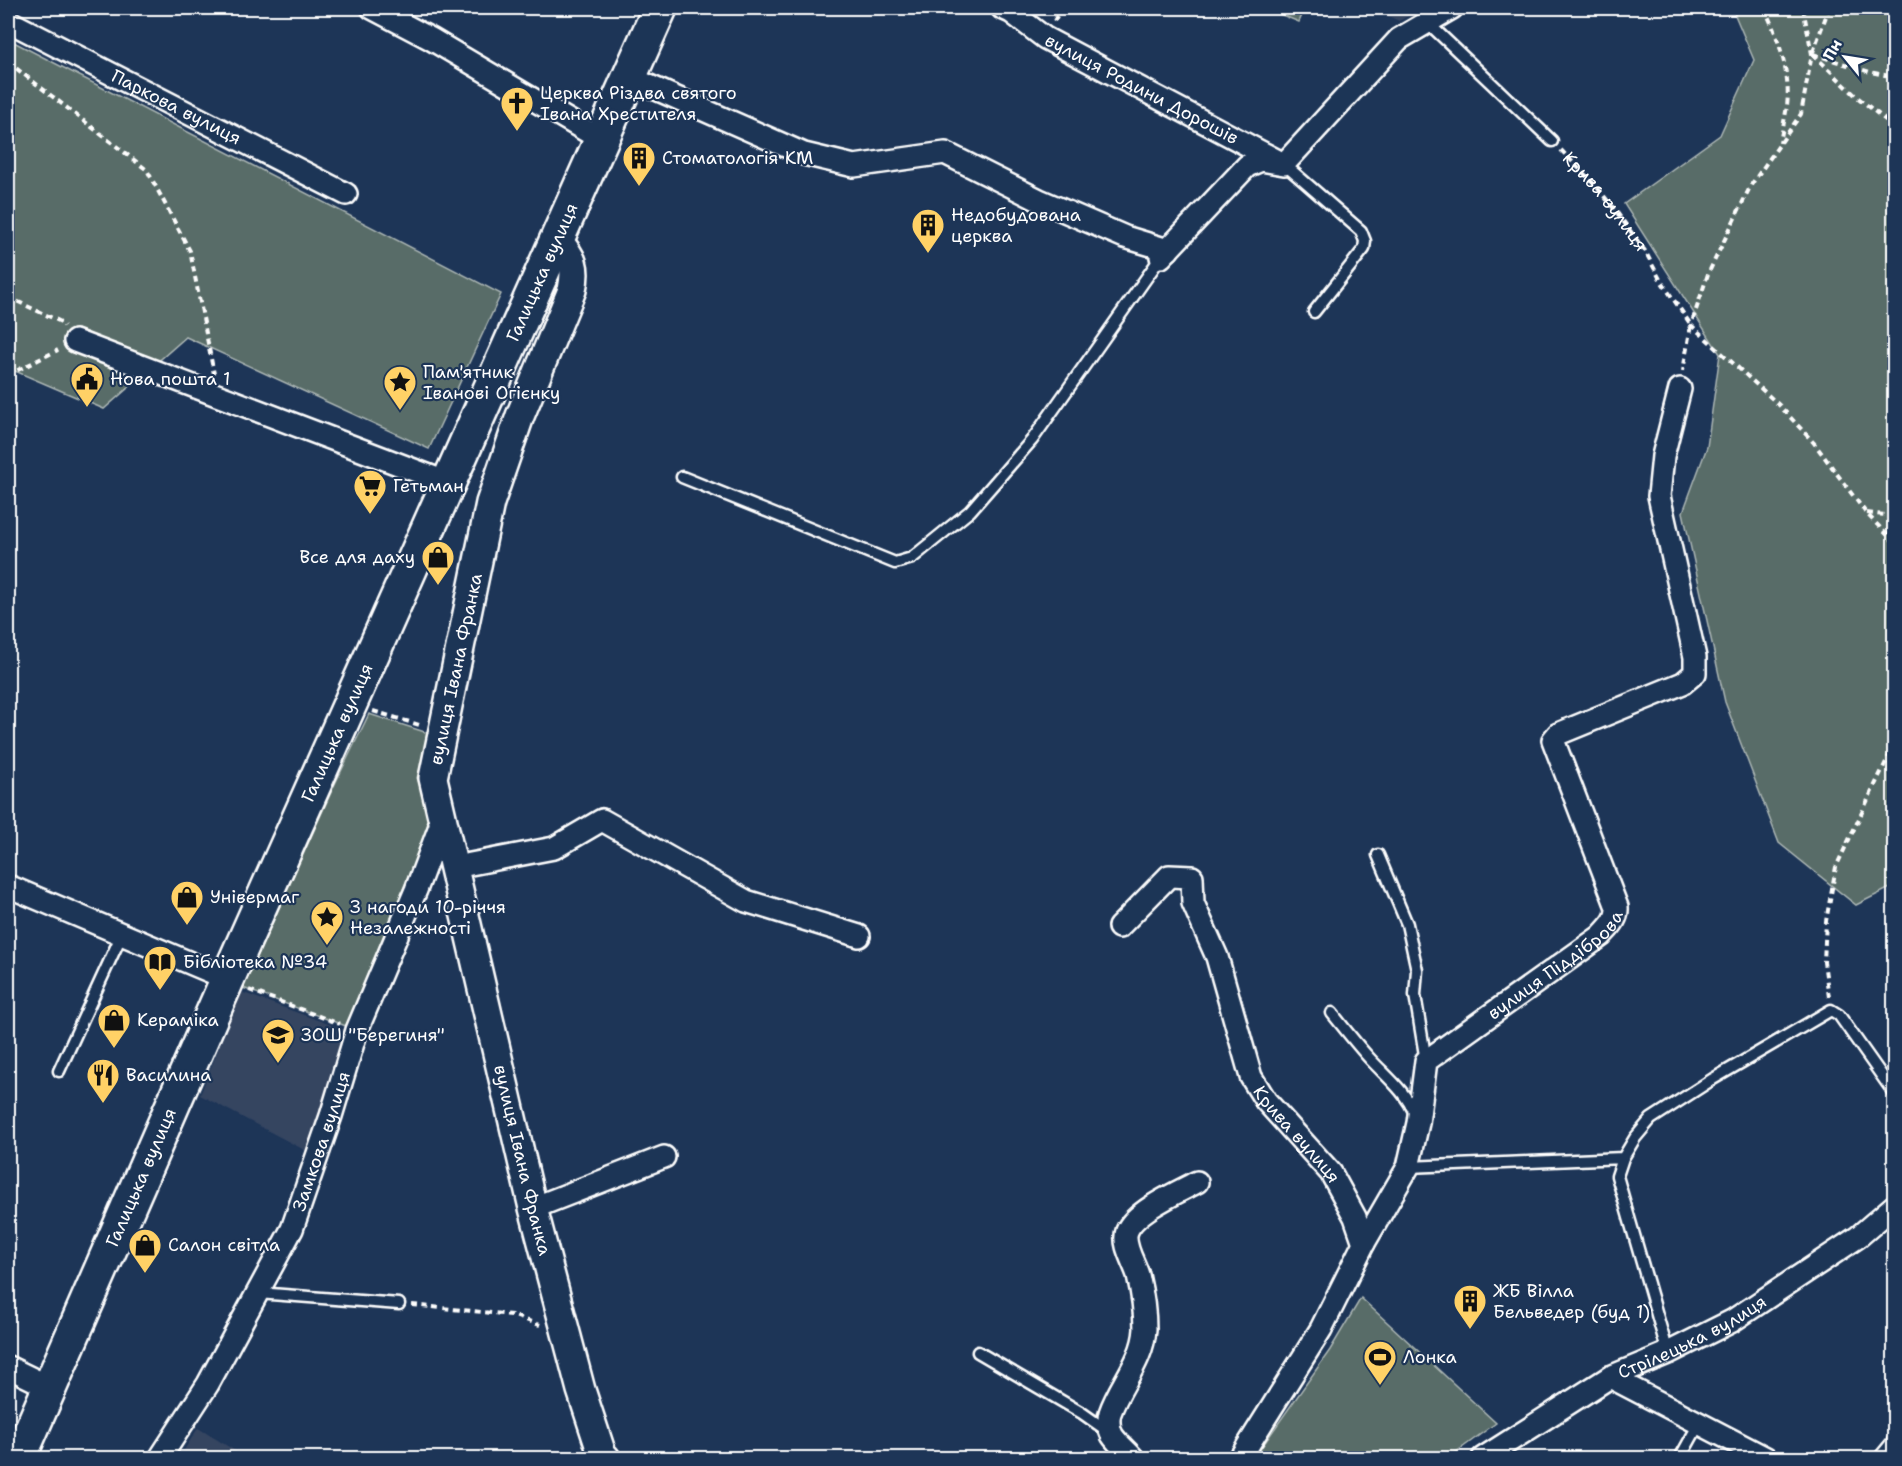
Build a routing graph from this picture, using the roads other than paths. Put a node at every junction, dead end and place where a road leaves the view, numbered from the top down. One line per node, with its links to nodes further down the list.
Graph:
1 (372, 8): 8 (street)
2 (660, 8): 7 (main road, Галицька вулиця)
3 (1002, 8): 10 (street, вулиця Родини Дорошів)
4 (1452, 8): 6 (street)
5 (8, 21): 11 (street, Паркова вулиця)
6 (1427, 22): 9 (lane, Крива вулиця); 10 (street)
7 (629, 77): 8 (main road, Галицька вулиця); 13 (street)
8 (600, 139): 12 (main road, Галицька вулиця)
9 (1552, 141)
10 (1284, 164): 13 (street); 14 (lane)
11 (346, 194)
12 (557, 240): 18 (main road, Галицька вулиця); 19 (street, вулиця Івана Франка)
13 (1165, 254): 17 (lane)
14 (1314, 312)
15 (75, 341): 18 (street)
16 (1680, 389): 28 (street, вулиця Піддіброва)
17 (682, 477)
18 (448, 483): 26 (main road, Галицька вулиця)
19 (442, 818): 21 (street, вулиця Івана Франка); 39 (street, Замкова вулиця)
20 (1378, 855): 28 (lane)
21 (455, 867): 25 (street); 37 (street, вулиця Івана Франка)
22 (8, 886): 24 (street)
23 (1119, 927): 38 (street, Крива вулиця)
24 (122, 934): 26 (street); 29 (lane)
25 (859, 936)
26 (236, 983): 45 (main road, Галицька вулиця)
27 (1332, 1013): 31 (lane)
28 (1426, 1061): 31 (street)
29 (59, 1071)
30 (1894, 1093): 33 (lane)
31 (1418, 1123): 34 (street)
32 (664, 1157): 37 (street)
33 (1623, 1158): 34 (lane); 42 (lane)
34 (1408, 1167): 38 (street)
35 (1197, 1182): 47 (street)
36 (1894, 1206): 42 (street, Стрілецька вулиця)
37 (533, 1208): 51 (street, вулиця Івана Франка)
38 (1364, 1243): 53 (street)
39 (258, 1293): 40 (lane); 50 (street, Замкова вулиця)
40 (399, 1304)
41 (978, 1352): 47 (lane)
42 (1668, 1353): 44 (street, Стрілецька вулиця)
43 (8, 1367): 45 (street)
44 (1610, 1377): 46 (street); 54 (street, Стрілецька вулиця)
45 (51, 1388): 49 (main road, Галицька вулиця)
46 (1700, 1422): 55 (lane); 56 (street)
47 (1112, 1434): 52 (street)
48 (1894, 1440): 57 (lane)
49 (19, 1458)
50 (160, 1458)
51 (606, 1458)
52 (1134, 1458)
53 (1240, 1458)
54 (1483, 1458)
55 (1680, 1458)
56 (1766, 1458)
57 (1879, 1458)

